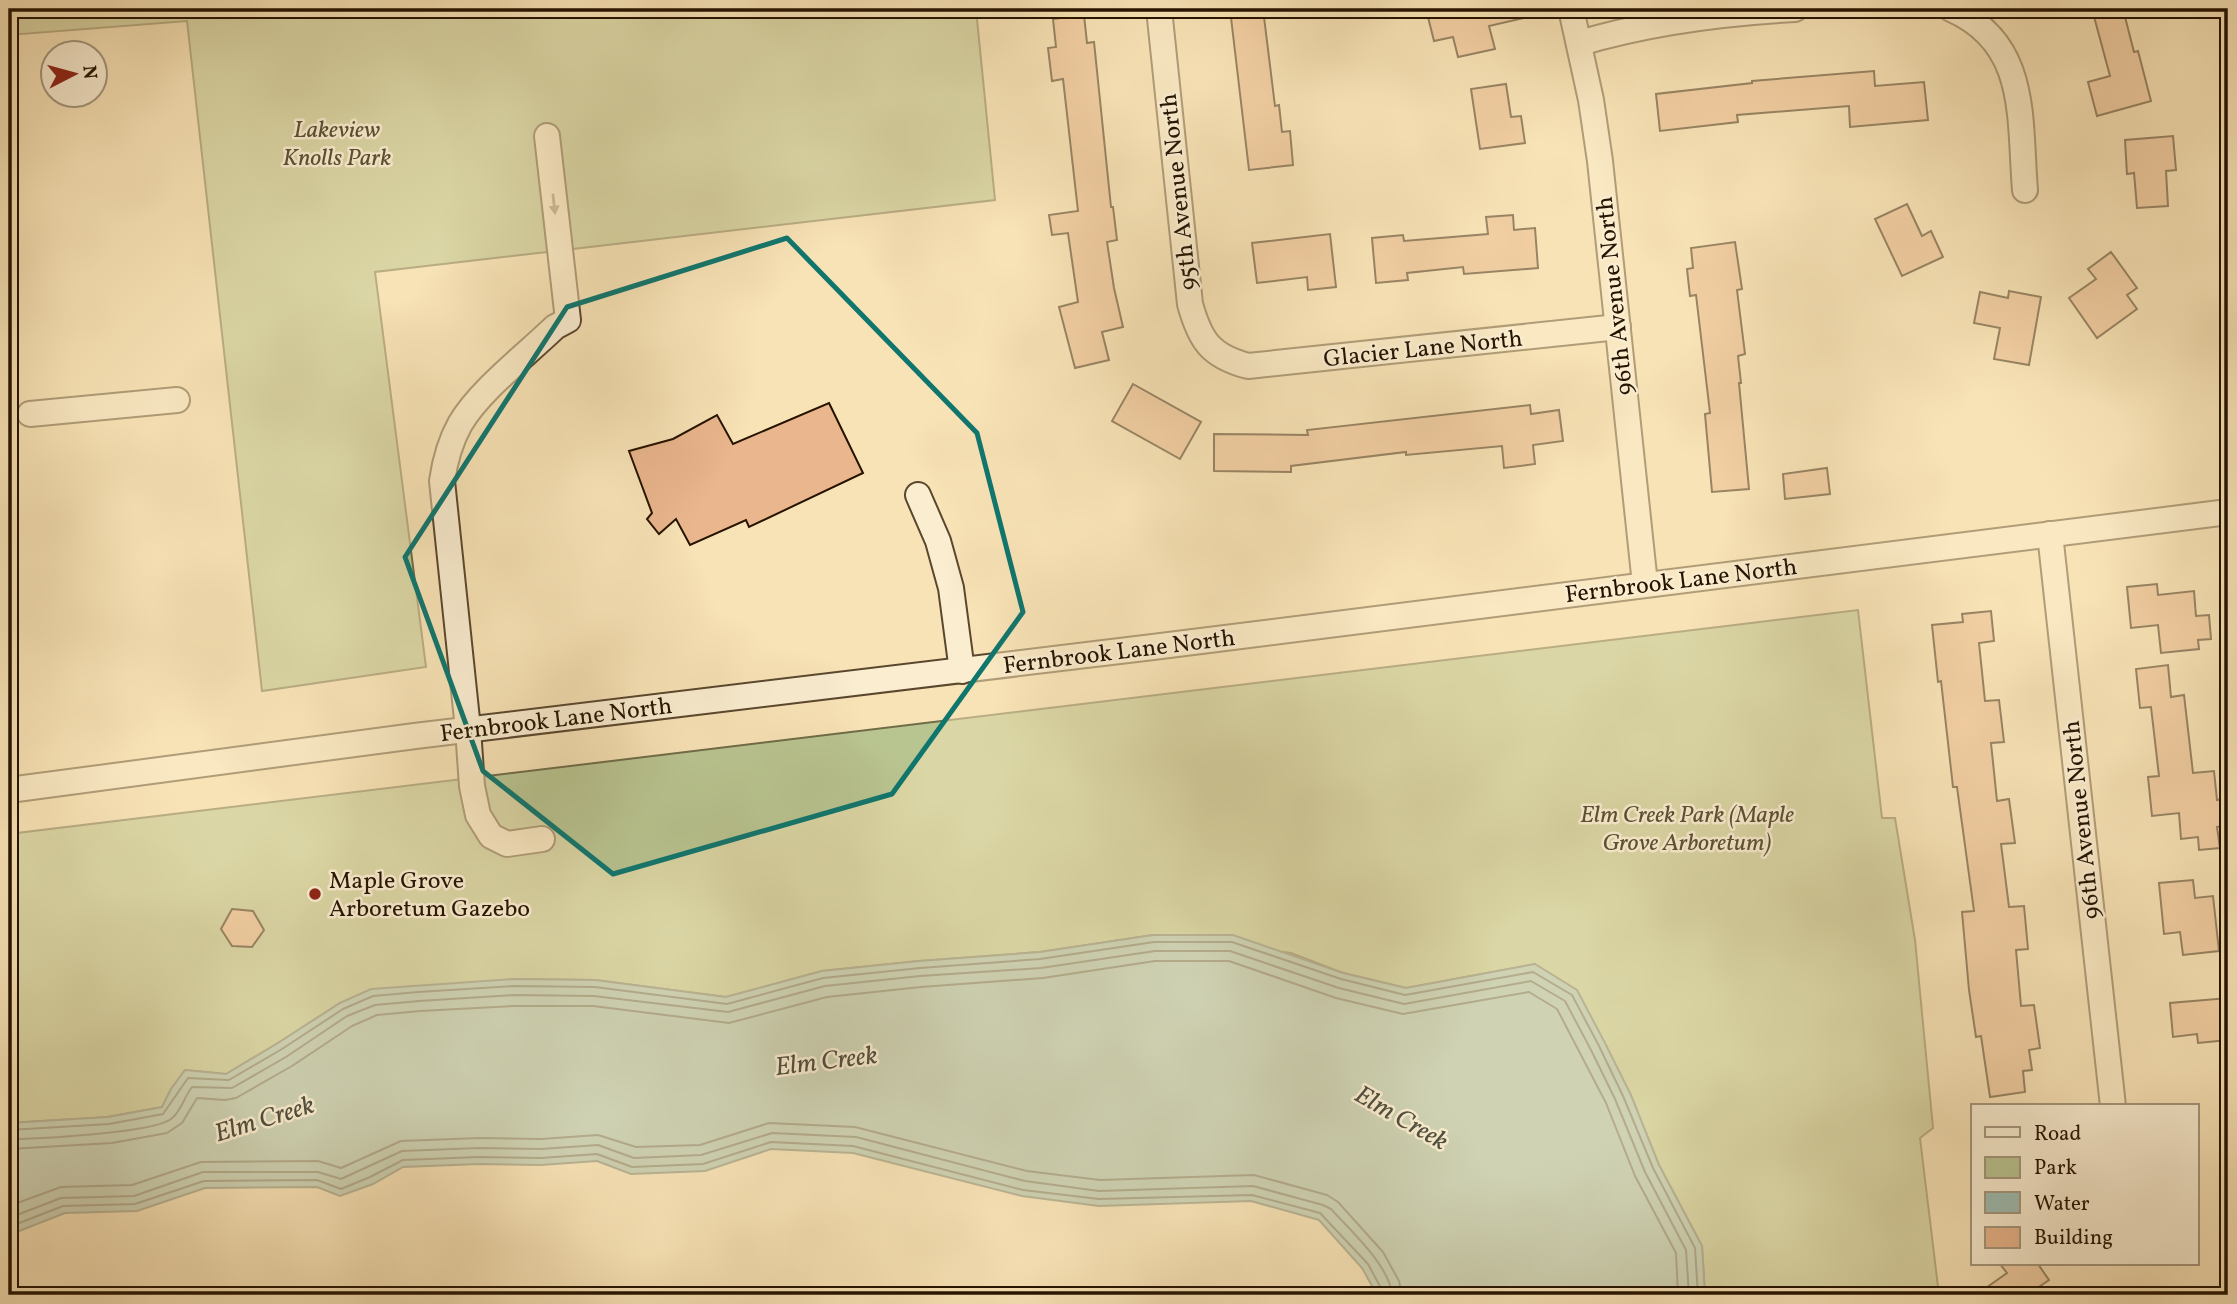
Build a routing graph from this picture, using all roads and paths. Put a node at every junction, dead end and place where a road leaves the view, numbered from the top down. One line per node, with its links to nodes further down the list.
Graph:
1 (1159, 9): 9 (street, 95th Avenue North)
2 (1571, 9): 5 (street, 96th Avenue North)
3 (1795, 9): 5 (street)
4 (1951, 9): 7 (street)
5 (1580, 43): 8 (street, 96th Avenue North)
6 (547, 136): 17 (street, one-way to 17)
7 (2025, 190)
8 (1618, 327): 9 (street, Glacier Lane North); 15 (street, 96th Avenue North)
9 (1228, 361)
10 (177, 400): 11 (street)
11 (30, 414)
12 (918, 495): 16 (street)
13 (2228, 512): 14 (street, Fernbrook Lane North)
14 (2050, 534): 15 (street, Fernbrook Lane North); 20 (street, 96th Avenue North)
15 (1645, 584): 16 (street, Fernbrook Lane North)
16 (962, 671): 17 (street, Fernbrook Lane North)
17 (468, 729): 18 (street, Fernbrook Lane North); 19 (street)
18 (9, 790)
19 (542, 839)
20 (2113, 1104)

